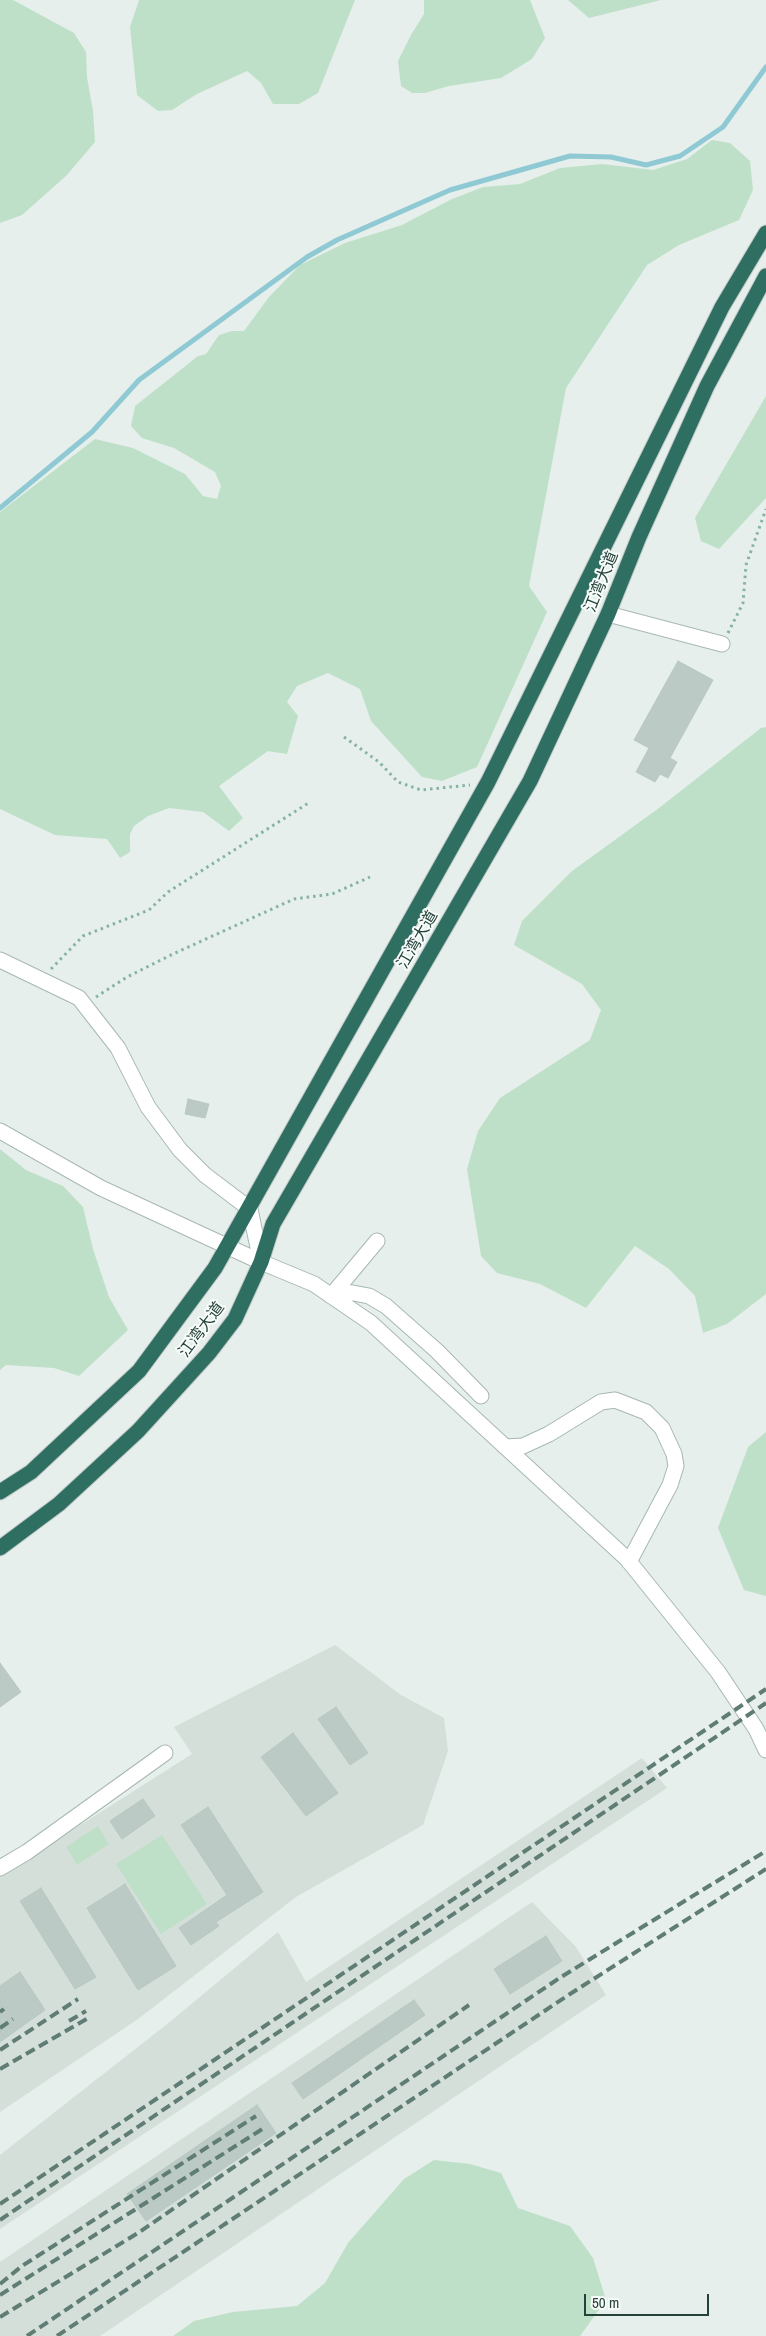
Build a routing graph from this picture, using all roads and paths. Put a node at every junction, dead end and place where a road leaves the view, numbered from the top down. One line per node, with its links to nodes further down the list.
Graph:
1 (766, 233): 7 (highway, 江湾大道)
2 (766, 276): 4 (highway, 江湾大道)
3 (766, 509): 5 (path)
4 (608, 614): 5 (street); 17 (highway, 江湾大道)
5 (722, 644)
6 (344, 737): 7 (path)
7 (488, 782): 14 (highway, 江湾大道)
8 (310, 802): 11 (path)
9 (370, 877): 12 (path)
10 (0, 960): 11 (street)
11 (40, 981): 12 (street)
12 (85, 1004): 14 (street)
13 (0, 1131): 16 (street)
14 (250, 1209): 16 (highway, 江湾大道); 17 (street)
15 (377, 1242): 18 (street)
16 (228, 1246): 17 (street); 21 (highway, 江湾大道)
17 (261, 1262): 18 (street); 22 (highway, 江湾大道)
18 (331, 1296): 19 (street); 20 (street)
19 (482, 1396)
20 (505, 1447): 23 (street); 23 (street)
21 (0, 1492)
22 (0, 1548)
23 (629, 1562): 24 (street)
24 (766, 1750)
25 (165, 1753): 26 (street)
26 (0, 1868)

